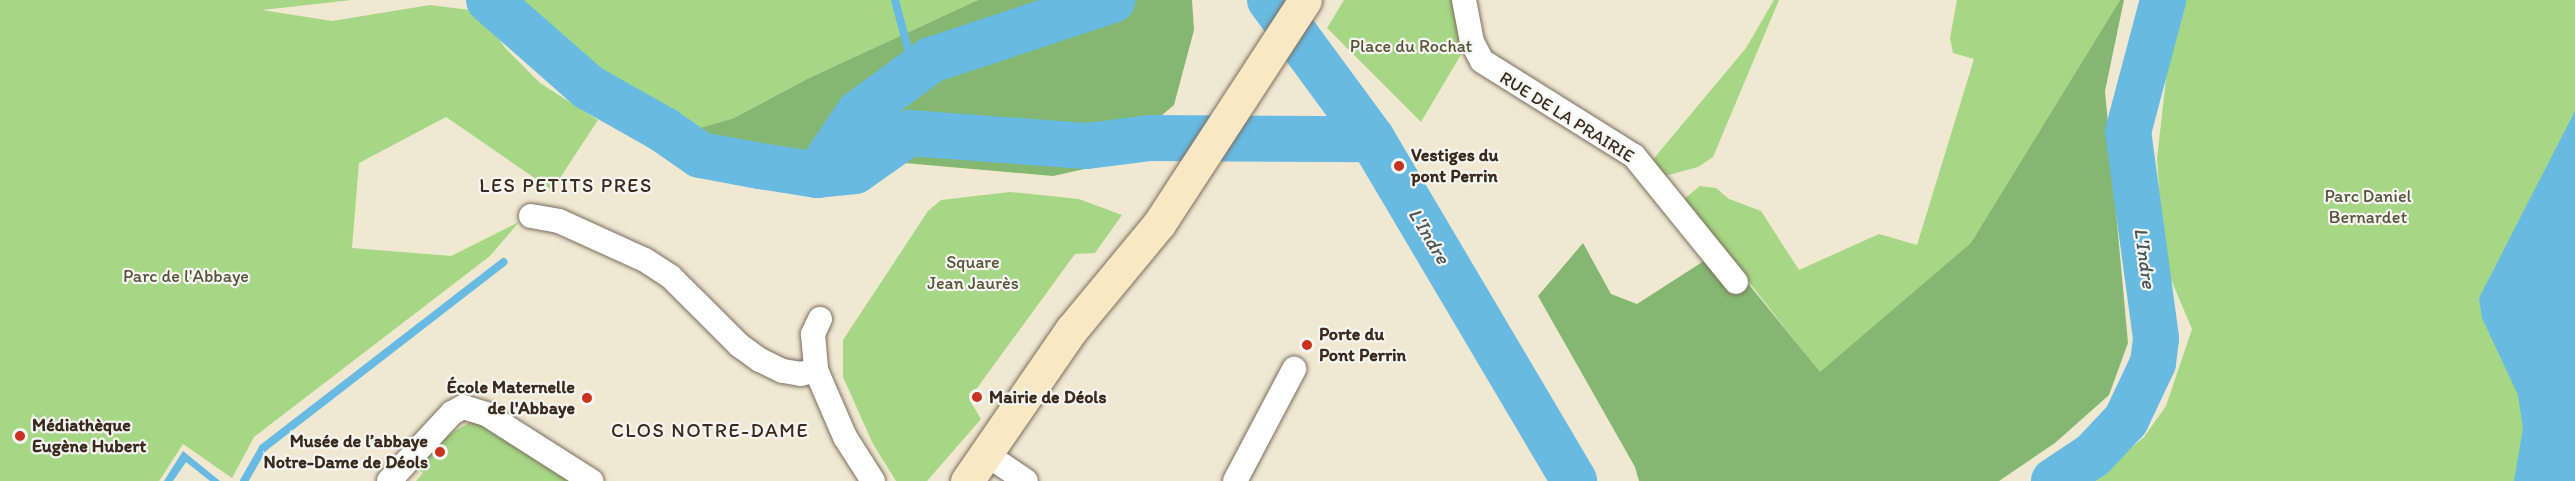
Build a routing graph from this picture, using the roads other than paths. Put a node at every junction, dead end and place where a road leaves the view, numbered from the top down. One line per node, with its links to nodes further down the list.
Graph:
1 (1305, 0): 8 (main road)
2 (1464, 0): 4 (street, RUE DE LA PRAIRIE)
3 (531, 216): 7 (street)
4 (1736, 282)
5 (820, 319): 7 (street)
6 (1294, 369): 14 (street)
7 (816, 370): 11 (street)
8 (986, 454): 12 (main road); 13 (street)
9 (389, 481): 10 (street)
10 (591, 481)
11 (873, 481)
12 (967, 481)
13 (1026, 481)
14 (1235, 481)

